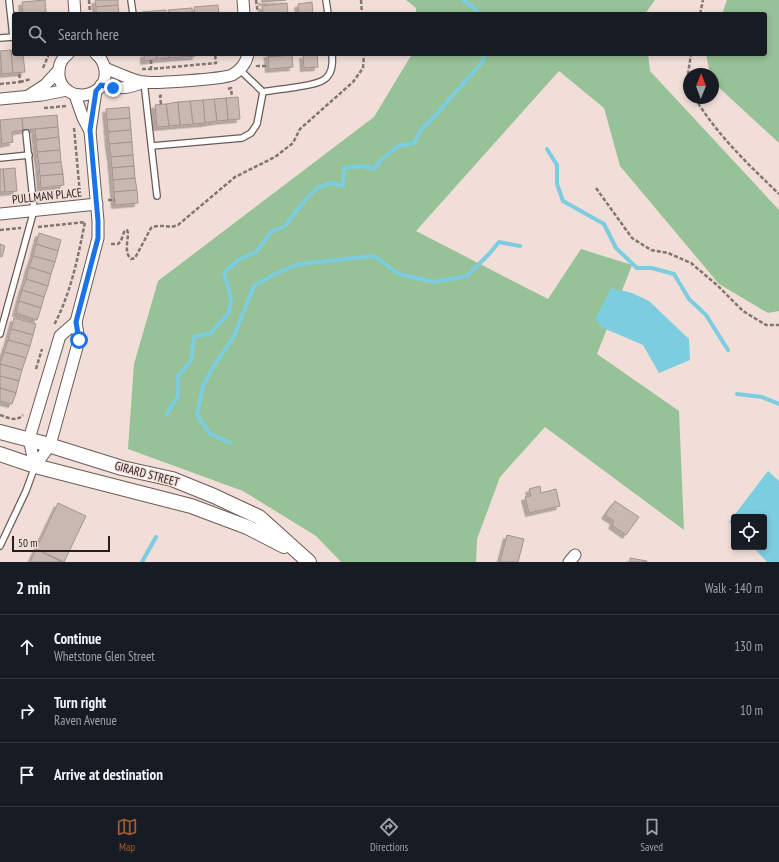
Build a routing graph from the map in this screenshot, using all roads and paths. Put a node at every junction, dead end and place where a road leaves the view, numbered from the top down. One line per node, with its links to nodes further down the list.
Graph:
1 (9, 0): 16 (lane)
2 (89, 0): 9 (path)
3 (131, 0): 10 (lane)
4 (243, 0): 11 (street)
5 (256, 0): 12 (path)
6 (326, 0): 13 (lane)
7 (361, 0): 14 (path)
8 (703, 0): 15 (path)
9 (90, 12)
10 (133, 12)
11 (244, 12)
12 (258, 12)
13 (328, 12)
14 (362, 12)
15 (700, 12)
16 (12, 28)
17 (12, 37): 18 (lane)
18 (0, 38)
19 (48, 56): 35 (path)
20 (66, 56): 32 (street)
21 (98, 56): 30 (street)
22 (215, 56): 27 (path)
23 (247, 56): 33 (street)
24 (332, 56): 42 (lane)
25 (364, 56): 63 (path)
26 (691, 56): 31 (path)
27 (151, 60)
28 (259, 60): 29 (path)
29 (268, 66)
30 (105, 68): 38 (street); 40 (street)
31 (689, 68)
32 (59, 70): 41 (street); 43 (street)
33 (240, 70): 38 (street); 42 (lane)
34 (19, 72): 37 (path)
35 (40, 72)
36 (37, 77): 37 (path)
37 (20, 82): 39 (path)
38 (144, 82): 40 (street); 51 (lane)
39 (0, 84)
40 (99, 88): 41 (street); 49 (street)
41 (71, 92): 43 (street); 49 (street)
42 (262, 92): 51 (lane)
43 (28, 96): 44 (street)
44 (0, 99)
45 (699, 104): 55 (path)
46 (70, 107): 47 (path)
47 (38, 109)
48 (74, 124): 56 (path)
49 (90, 130): 58 (street)
50 (26, 133): 52 (lane)
51 (152, 146): 57 (lane)
52 (28, 155): 53 (lane); 59 (lane)
53 (0, 158)
54 (596, 188): 65 (path)
55 (779, 194)
56 (73, 195)
57 (157, 196)
58 (97, 204): 59 (street, PULLMAN PLACE); 64 (street)
59 (34, 210): 60 (street, PULLMAN PLACE); 61 (lane)
60 (0, 214)
61 (30, 228): 62 (path); 66 (path); 67 (lane)
62 (0, 230)
63 (111, 244)
64 (76, 322): 73 (street); 74 (street)
65 (779, 325)
66 (53, 326)
67 (0, 334)
68 (44, 345): 69 (path)
69 (34, 376)
70 (25, 410): 71 (path)
71 (0, 415)
72 (0, 432): 73 (street, GIRARD STREET)
73 (29, 439): 74 (street, GIRARD STREET); 76 (street)
74 (50, 446): 76 (street); 78 (street, GIRARD STREET)
75 (0, 454): 76 (street, GIRARD STREET)
76 (35, 466): 77 (lane); 78 (street, GIRARD STREET)
77 (0, 546)
78 (305, 558)

